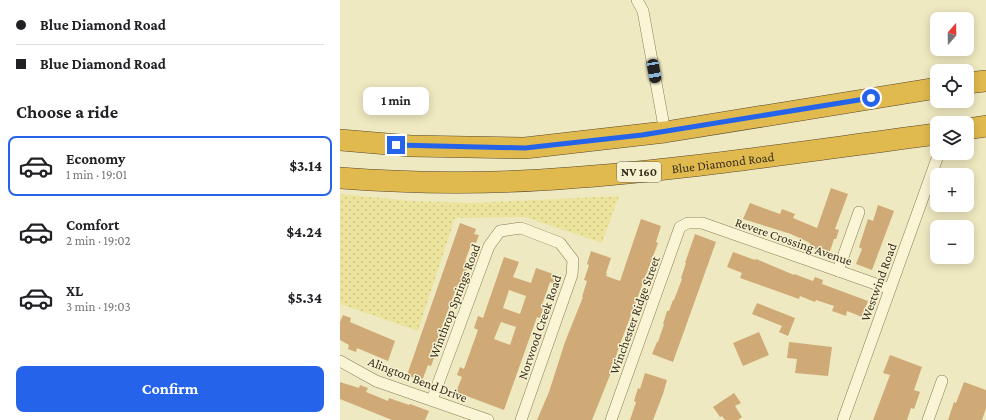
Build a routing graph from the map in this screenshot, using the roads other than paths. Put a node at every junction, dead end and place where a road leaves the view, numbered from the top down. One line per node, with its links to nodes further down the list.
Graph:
1 (637, 0): 7 (street)
2 (986, 81): 3 (highway)
3 (974, 83)
4 (930, 89): 7 (highway)
5 (986, 126): 6 (highway)
6 (974, 128)
7 (665, 132): 9 (highway)
8 (930, 135): 11 (highway, Blue Diamond Road / NV 160)
9 (340, 140)
10 (937, 160): 16 (street, Westwind Road)
11 (340, 178)
12 (859, 212): 15 (street)
13 (688, 222): 15 (street, Revere Crossing Avenue); 22 (street, Winchester Ridge Street)
14 (541, 236): 19 (street, Winthrop Springs Road); 21 (street, Norwood Creek Road)
15 (838, 271): 16 (street, Revere Crossing Avenue)
16 (890, 289): 23 (street, Westwind Road)
17 (340, 361): 19 (street, Alington Bend Drive)
18 (942, 381): 24 (street)
19 (432, 400): 20 (street, Alington Bend Drive)
20 (488, 420)
21 (521, 420)
22 (611, 420)
23 (843, 420)
24 (928, 420)

